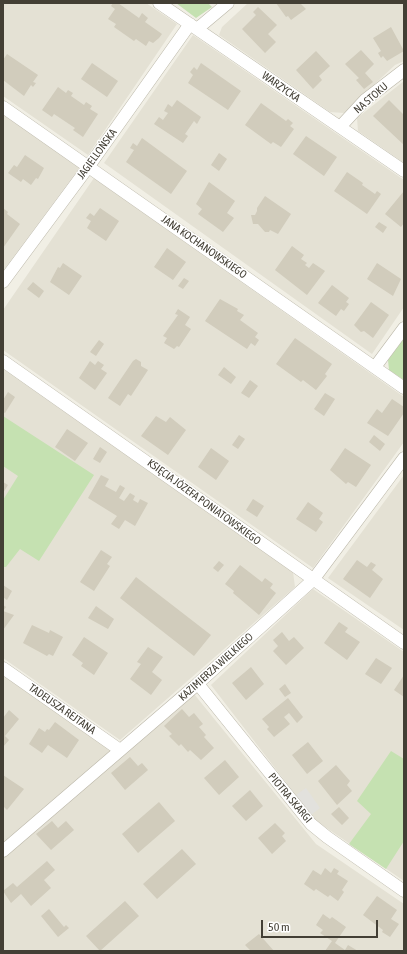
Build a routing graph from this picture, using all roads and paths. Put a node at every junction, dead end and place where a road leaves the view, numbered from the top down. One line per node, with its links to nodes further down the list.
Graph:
1 (159, 3): 3 (street, WARZYCKA)
2 (228, 3): 3 (street, JAGIELLOŃSKA)
3 (193, 27): 6 (street, WARZYCKA); 7 (street, JAGIELLOŃSKA)
4 (404, 70): 6 (street, NA STOKU)
5 (3, 107): 7 (street, JANA KOCHANOWSKIEGO)
6 (340, 127): 8 (street, WARZYCKA)
7 (89, 166): 9 (street, JAGIELLOŃSKA); 12 (street, JANA KOCHANOWSKIEGO)
8 (404, 171)
9 (3, 282)
10 (404, 328): 12 (street)
11 (3, 361): 15 (street, KSIĘCIA JÓZEFA PONIATOWSKIEGO)
12 (375, 368): 13 (street, JANA KOCHANOWSKIEGO)
13 (404, 388)
14 (404, 458): 15 (street, KAZIMIERZA WIELKIEGO)
15 (313, 580): 16 (street, KSIĘCIA JÓZEFA PONIATOWSKIEGO); 18 (street, KAZIMIERZA WIELKIEGO)
16 (404, 643)
17 (3, 668): 19 (street, TADEUSZA REJTANA)
18 (198, 684): 19 (street, KAZIMIERZA WIELKIEGO); 21 (street, PIOTRA SKARGI)
19 (120, 750): 20 (street, KAZIMIERZA WIELKIEGO)
20 (3, 851)
21 (404, 891)

